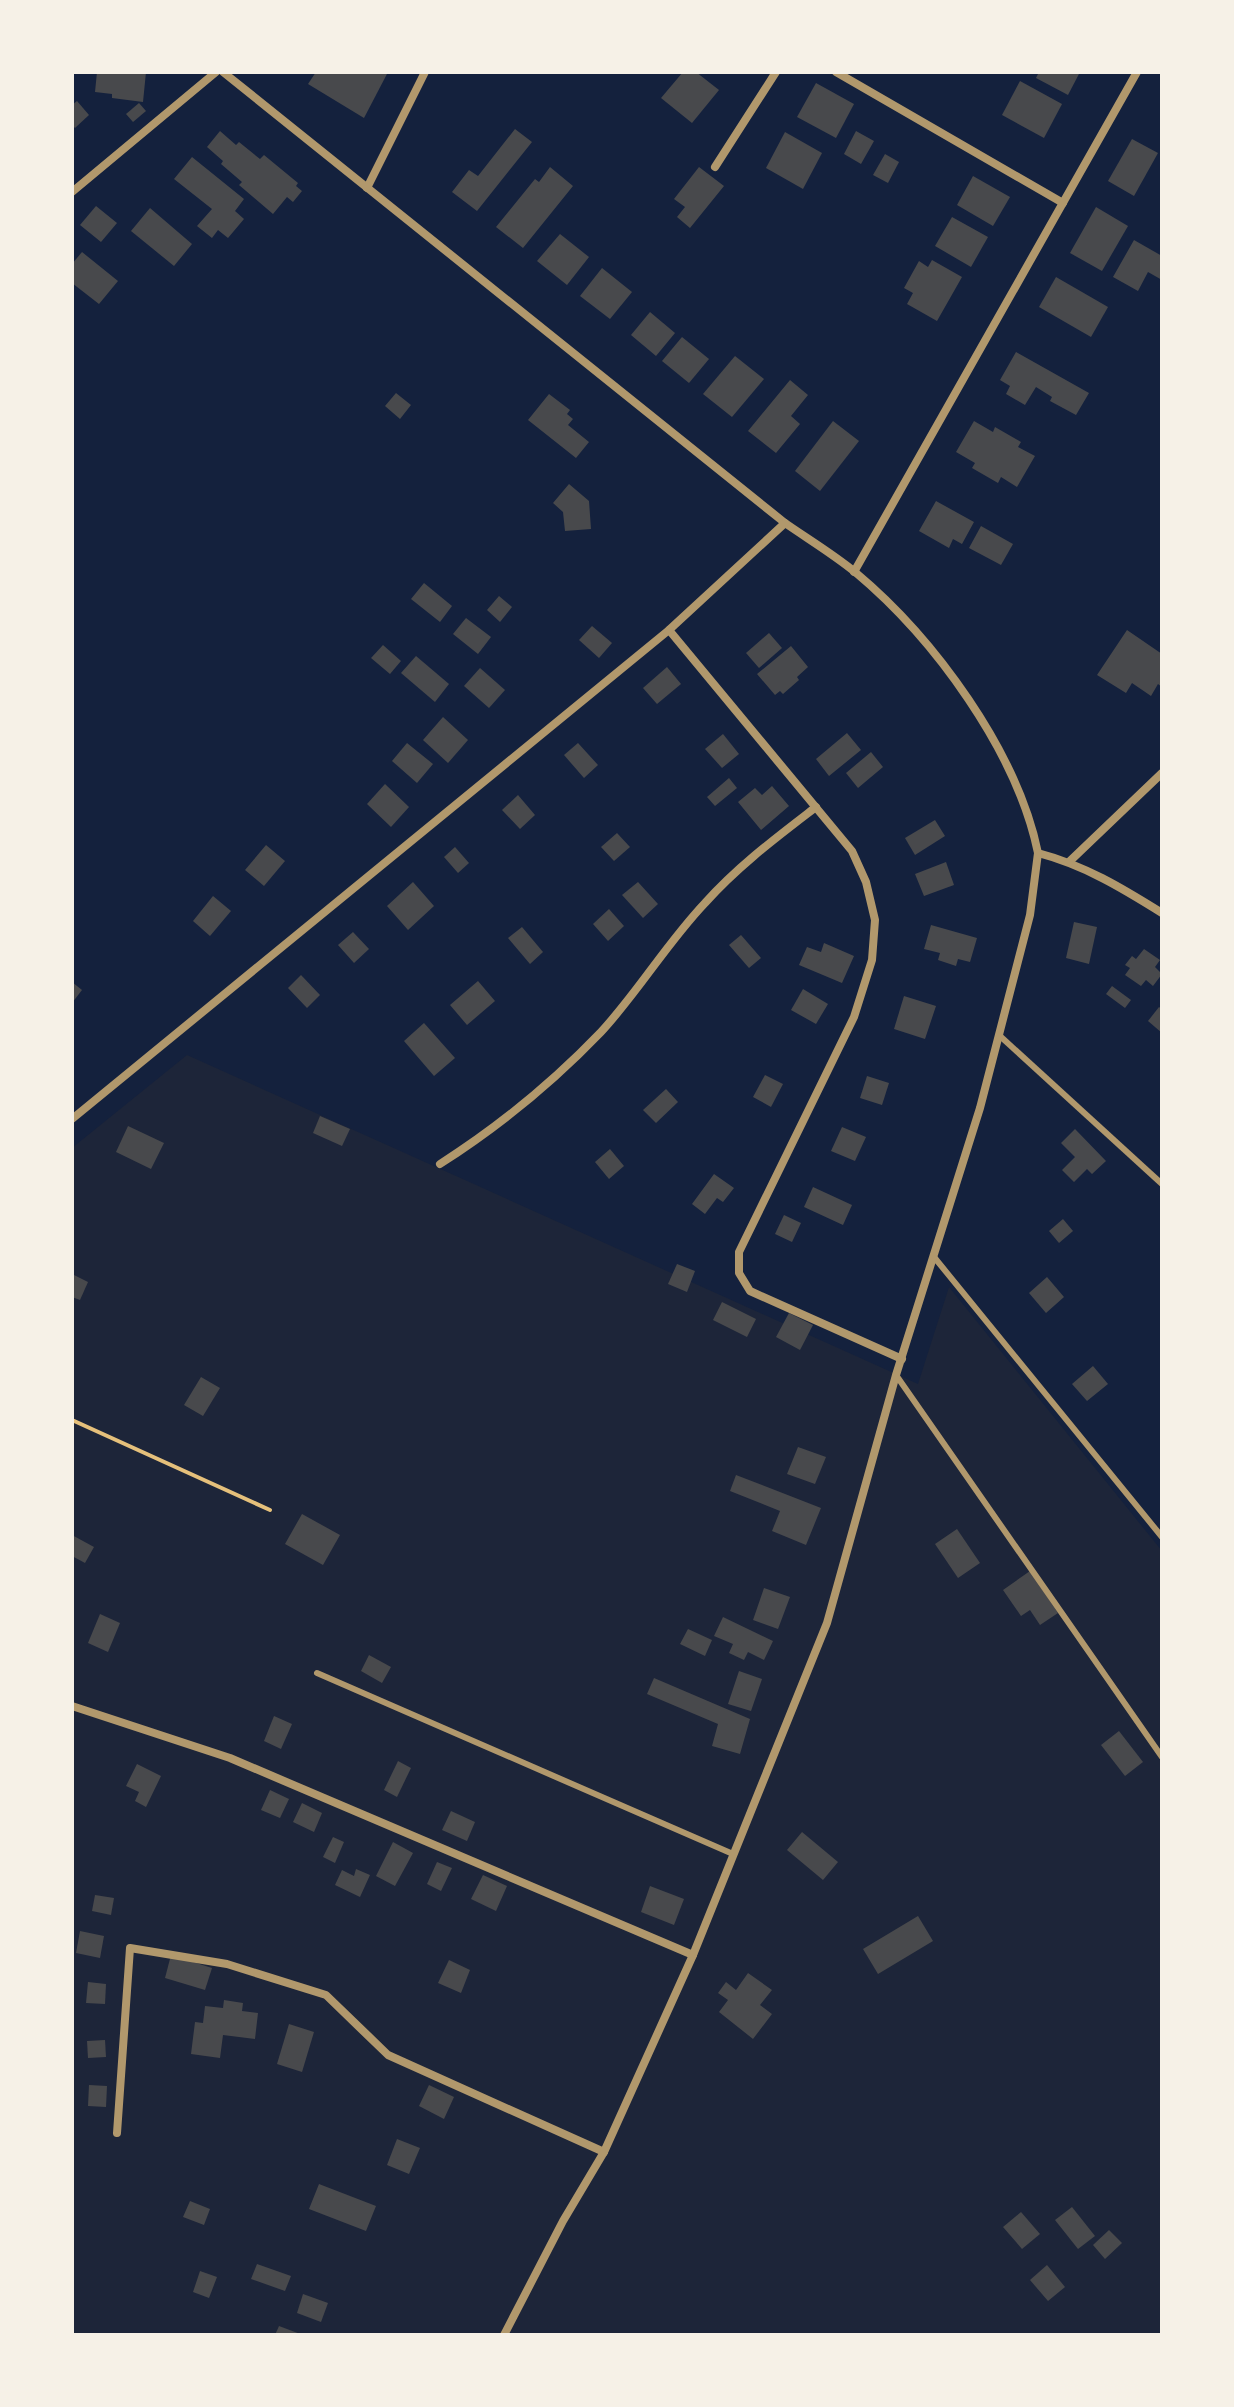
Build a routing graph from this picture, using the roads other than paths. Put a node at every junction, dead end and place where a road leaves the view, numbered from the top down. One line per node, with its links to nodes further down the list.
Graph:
1 (216, 72): 9 (street)
2 (223, 72): 8 (street)
3 (425, 72): 8 (street)
4 (776, 72): 7 (street)
5 (836, 72): 10 (street)
6 (1137, 72): 10 (street)
7 (715, 167)
8 (367, 188): 11 (street)
9 (72, 192)
10 (1063, 203): 12 (street)
11 (785, 523): 12 (street); 13 (street)
12 (854, 572): 16 (street)
13 (669, 630): 15 (street); 20 (street)
14 (1162, 773): 17 (street)
15 (816, 807): 21 (street); 24 (street)
16 (1038, 853): 17 (street); 19 (street)
17 (1070, 861): 18 (street)
18 (1162, 913)
19 (1000, 1036): 22 (lane); 23 (street)
20 (72, 1119)
21 (440, 1164)
22 (1162, 1184)
23 (934, 1257): 24 (street); 26 (lane)
24 (902, 1359): 25 (street)
25 (896, 1375): 29 (lane); 30 (street)
26 (1162, 1537)
27 (317, 1673): 30 (lane)
28 (72, 1706): 31 (street)
29 (1162, 1757)
30 (733, 1854): 31 (street)
31 (693, 1955): 33 (street)
32 (117, 2133): 33 (street)
33 (604, 2152): 34 (street)
34 (504, 2335)

